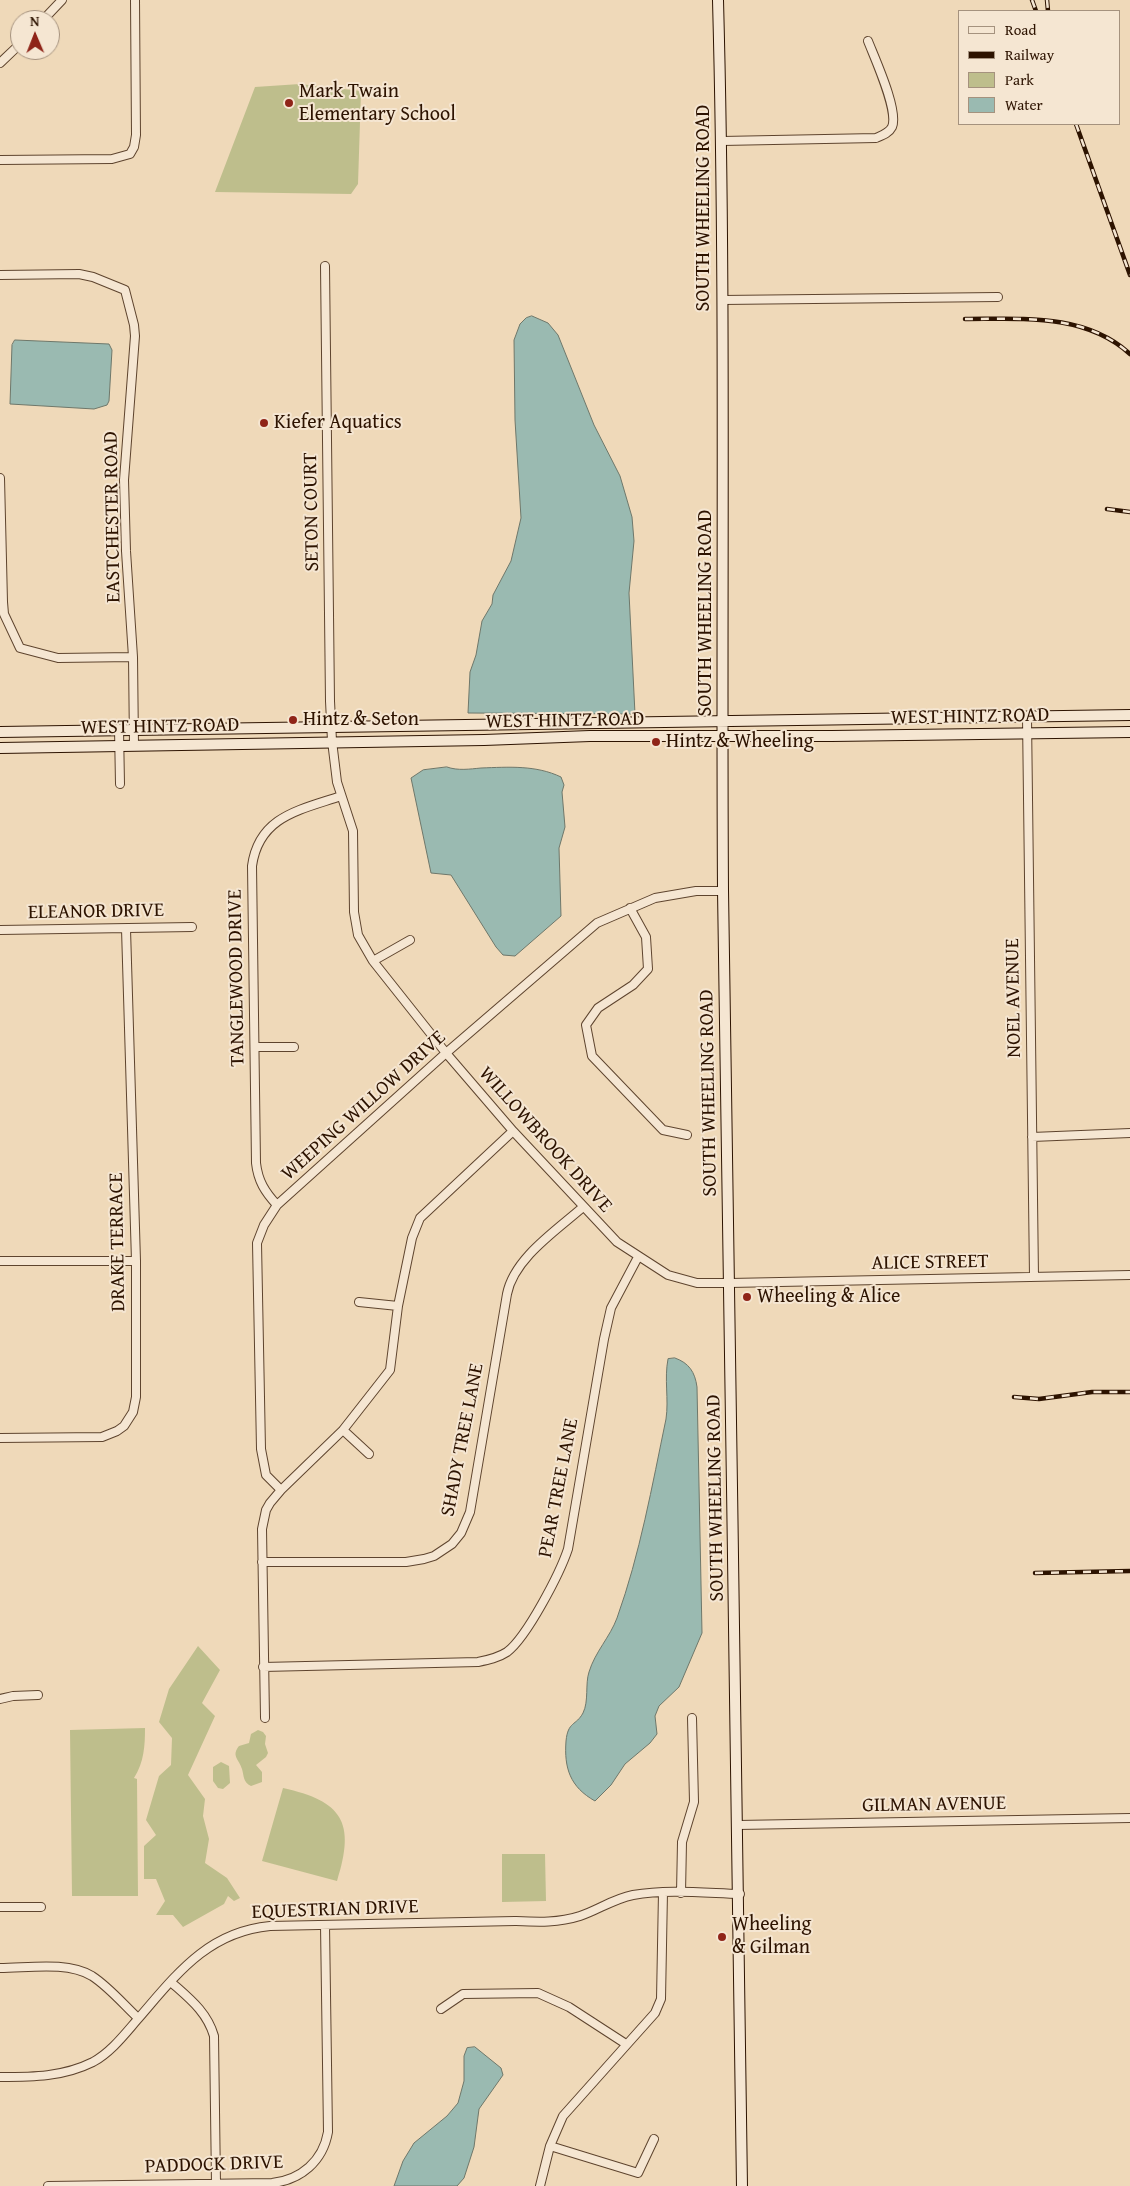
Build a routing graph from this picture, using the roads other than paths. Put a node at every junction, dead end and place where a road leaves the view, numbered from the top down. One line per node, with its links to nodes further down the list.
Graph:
1 (62, 0): 4 (street)
2 (135, 0): 9 (street)
3 (718, 0): 8 (main road, SOUTH WHEELING ROAD)
4 (52, 10)
5 (868, 41): 8 (street)
6 (10, 54): 7 (street)
7 (0, 63)
8 (722, 141): 13 (main road, SOUTH WHEELING ROAD)
9 (0, 160)
10 (325, 266): 20 (street, SETON COURT)
11 (0, 275): 16 (street, EASTCHESTER ROAD)
12 (998, 297): 13 (street)
13 (722, 300): 19 (main road, SOUTH WHEELING ROAD)
14 (0, 478): 15 (street)
15 (1, 542): 16 (street)
16 (133, 657): 22 (street, EASTCHESTER ROAD)
17 (1130, 716): 18 (main road, WEST HINTZ ROAD)
18 (1027, 718): 19 (main road, WEST HINTZ ROAD); 25 (street, NOEL AVENUE)
19 (723, 721): 20 (main road, WEST HINTZ ROAD); 26 (main road, SOUTH WHEELING ROAD)
20 (331, 726): 22 (main road, WEST HINTZ ROAD); 27 (street, WILLOWBROOK DRIVE)
21 (119, 729): 22 (main road, WEST HINTZ ROAD); 23 (main road, WEST HINTZ ROAD); 28 (street)
22 (134, 729): 29 (street, EASTCHESTER ROAD)
23 (0, 732)
24 (1130, 732): 25 (main road, WEST HINTZ ROAD)
25 (1027, 733): 26 (main road, WEST HINTZ ROAD); 46 (street, NOEL AVENUE)
26 (723, 736): 27 (main road, WEST HINTZ ROAD); 33 (main road, SOUTH WHEELING ROAD)
27 (332, 741): 29 (main road, WEST HINTZ ROAD); 32 (street, WILLOWBROOK DRIVE)
28 (120, 745): 29 (main road, WEST HINTZ ROAD); 30 (main road, WEST HINTZ ROAD); 31 (street)
29 (134, 745)
30 (0, 748)
31 (120, 784)
32 (341, 796): 39 (street, WILLOWBROOK DRIVE); 40 (street, TANGLEWOOD DRIVE)
33 (723, 891): 34 (street, WEEPING WILLOW DRIVE); 54 (main road, SOUTH WHEELING ROAD)
34 (630, 908): 42 (street, WEEPING WILLOW DRIVE); 45 (street)
35 (192, 927): 36 (street, ELEANOR DRIVE)
36 (126, 929): 37 (street, ELEANOR DRIVE); 50 (street, DRAKE TERRACE)
37 (0, 930)
38 (410, 940): 39 (street)
39 (373, 961): 42 (street, WILLOWBROOK DRIVE)
40 (255, 1047): 41 (street); 47 (street, TANGLEWOOD DRIVE)
41 (294, 1047)
42 (446, 1053): 43 (street, WILLOWBROOK DRIVE); 47 (street, WEEPING WILLOW DRIVE)
43 (513, 1131): 48 (street, WILLOWBROOK DRIVE); 56 (street)
44 (1130, 1133): 46 (street)
45 (688, 1135)
46 (1032, 1137): 53 (street, NOEL AVENUE)
47 (276, 1205): 60 (street, WEEPING WILLOW DRIVE)
48 (583, 1207): 49 (street, WILLOWBROOK DRIVE); 61 (street, SHADY TREE LANE)
49 (638, 1257): 54 (street, WILLOWBROOK DRIVE); 62 (street, PEAR TREE LANE)
50 (136, 1261): 51 (street); 58 (street, DRAKE TERRACE)
51 (0, 1262)
52 (1130, 1276): 53 (street, ALICE STREET)
53 (1034, 1277): 54 (street, ALICE STREET)
54 (730, 1284): 68 (main road, SOUTH WHEELING ROAD)
55 (359, 1302): 56 (street)
56 (398, 1306): 57 (street)
57 (343, 1430): 59 (street); 60 (street)
58 (0, 1438)
59 (369, 1454)
60 (281, 1490): 61 (street)
61 (262, 1562): 62 (street)
62 (263, 1667): 65 (street)
63 (38, 1695): 64 (street)
64 (0, 1699)
65 (265, 1718)
66 (692, 1718): 70 (street)
67 (1130, 1818): 68 (street, GILMAN AVENUE)
68 (738, 1825): 71 (main road, SOUTH WHEELING ROAD)
69 (663, 1892): 70 (street, EQUESTRIAN DRIVE); 74 (street, EQUESTRIAN DRIVE); 79 (street)
70 (681, 1893): 71 (street, EQUESTRIAN DRIVE)
71 (740, 1894): 86 (main road, SOUTH WHEELING ROAD)
72 (41, 1906): 73 (street)
73 (0, 1907)
74 (325, 1925): 76 (street, EQUESTRIAN DRIVE); 83 (street, PADDOCK DRIVE)
75 (0, 1968): 78 (street)
76 (172, 1982): 78 (street, EQUESTRIAN DRIVE); 83 (street)
77 (441, 2009): 79 (street)
78 (138, 2018): 80 (street, EQUESTRIAN DRIVE)
79 (626, 2044): 82 (street)
80 (0, 2077)
81 (654, 2139): 82 (street)
82 (550, 2146): 85 (street)
83 (216, 2184): 84 (street, PADDOCK DRIVE)
84 (48, 2186)
85 (540, 2186)
86 (742, 2186)

